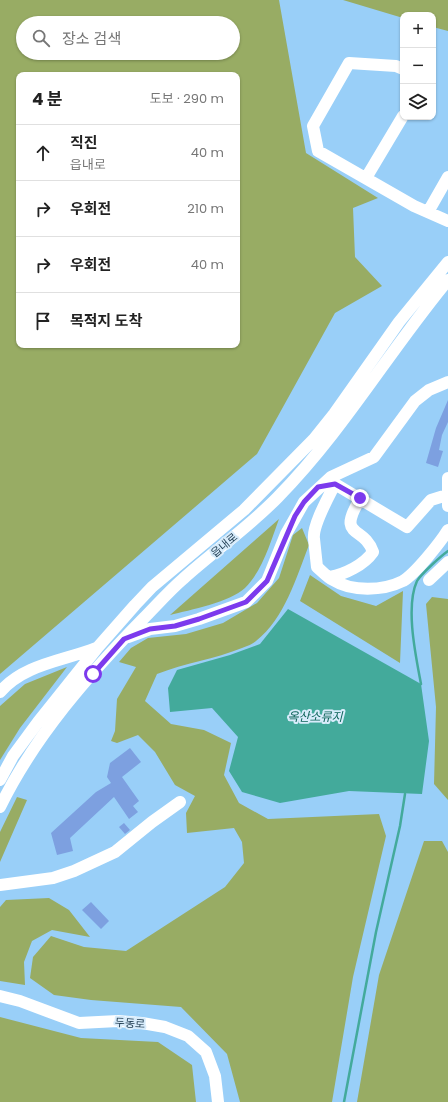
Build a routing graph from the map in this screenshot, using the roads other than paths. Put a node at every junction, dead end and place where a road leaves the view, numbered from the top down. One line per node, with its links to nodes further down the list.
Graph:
1 (400, 68): 4 (street)
2 (401, 120): 4 (street)
3 (448, 177): 5 (street)
4 (366, 178): 5 (street)
5 (428, 212): 6 (street)
6 (448, 221)
7 (448, 262): 24 (street, 읍내로)
8 (448, 280): 10 (street, 읍내로)
9 (448, 292): 10 (street)
10 (433, 298): 21 (street, 읍내로)
11 (448, 382): 14 (street)
12 (448, 478): 16 (street)
13 (335, 484): 14 (street); 15 (street); 19 (street)
14 (318, 487): 22 (street)
15 (360, 498): 16 (street); 19 (street)
16 (447, 500)
17 (448, 530): 19 (street)
18 (448, 562): 20 (street)
19 (330, 577)
20 (429, 580)
21 (145, 618): 22 (street); 23 (street, 읍내로)
22 (150, 629): 23 (street)
23 (124, 639): 30 (street, 읍내로)
24 (98, 647): 25 (street); 26 (street, 읍내로)
25 (73, 656): 26 (street); 27 (street)
26 (84, 664): 28 (street, 읍내로)
27 (0, 692)
28 (0, 780)
29 (180, 802): 31 (street)
30 (0, 807)
31 (0, 885)
32 (0, 996): 33 (street, 두동로)
33 (218, 1102)

